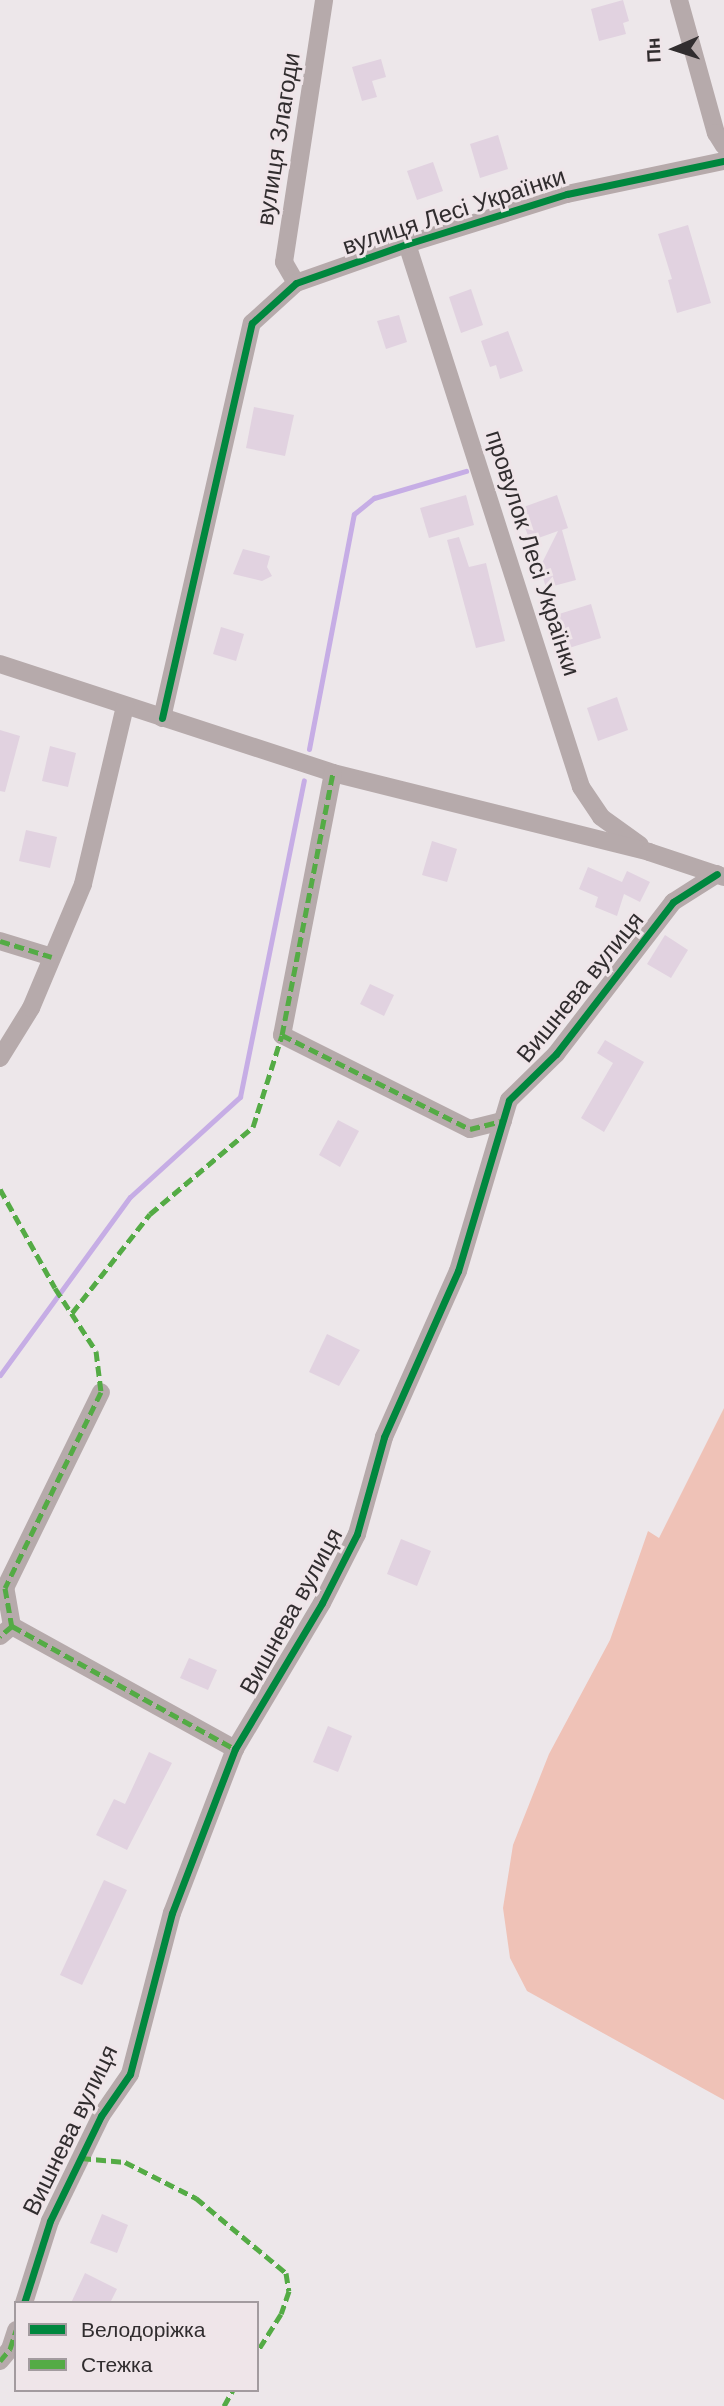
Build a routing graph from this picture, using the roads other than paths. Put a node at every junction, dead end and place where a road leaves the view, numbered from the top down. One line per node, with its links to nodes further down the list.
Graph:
1 (324, 0): 6 (street, вулиця Злагоди)
2 (679, 0): 3 (street)
3 (724, 146)
4 (724, 161): 5 (street, вулиця Лесі Українки)
5 (407, 244): 6 (street, вулиця Лесі Українки); 11 (street, провулок Лесі Українки)
6 (296, 283): 9 (street, вулиця Лесі Українки)
7 (0, 664): 8 (street)
8 (125, 706): 9 (street); 14 (street)
9 (162, 718): 10 (street)
10 (333, 773): 11 (street); 16 (street)
11 (649, 852): 12 (street)
12 (720, 876): 16 (street, Вишнева вулиця)
13 (0, 941): 14 (street)
14 (52, 957): 15 (street)
15 (0, 1058)
16 (503, 1121): 19 (street, Вишнева вулиця)
17 (101, 1392): 18 (street)
18 (6, 1631): 19 (street)
19 (236, 1749): 20 (street, Вишнева вулиця)
20 (25, 2301)
21 (14, 2336): 22 (street)
22 (0, 2361)

